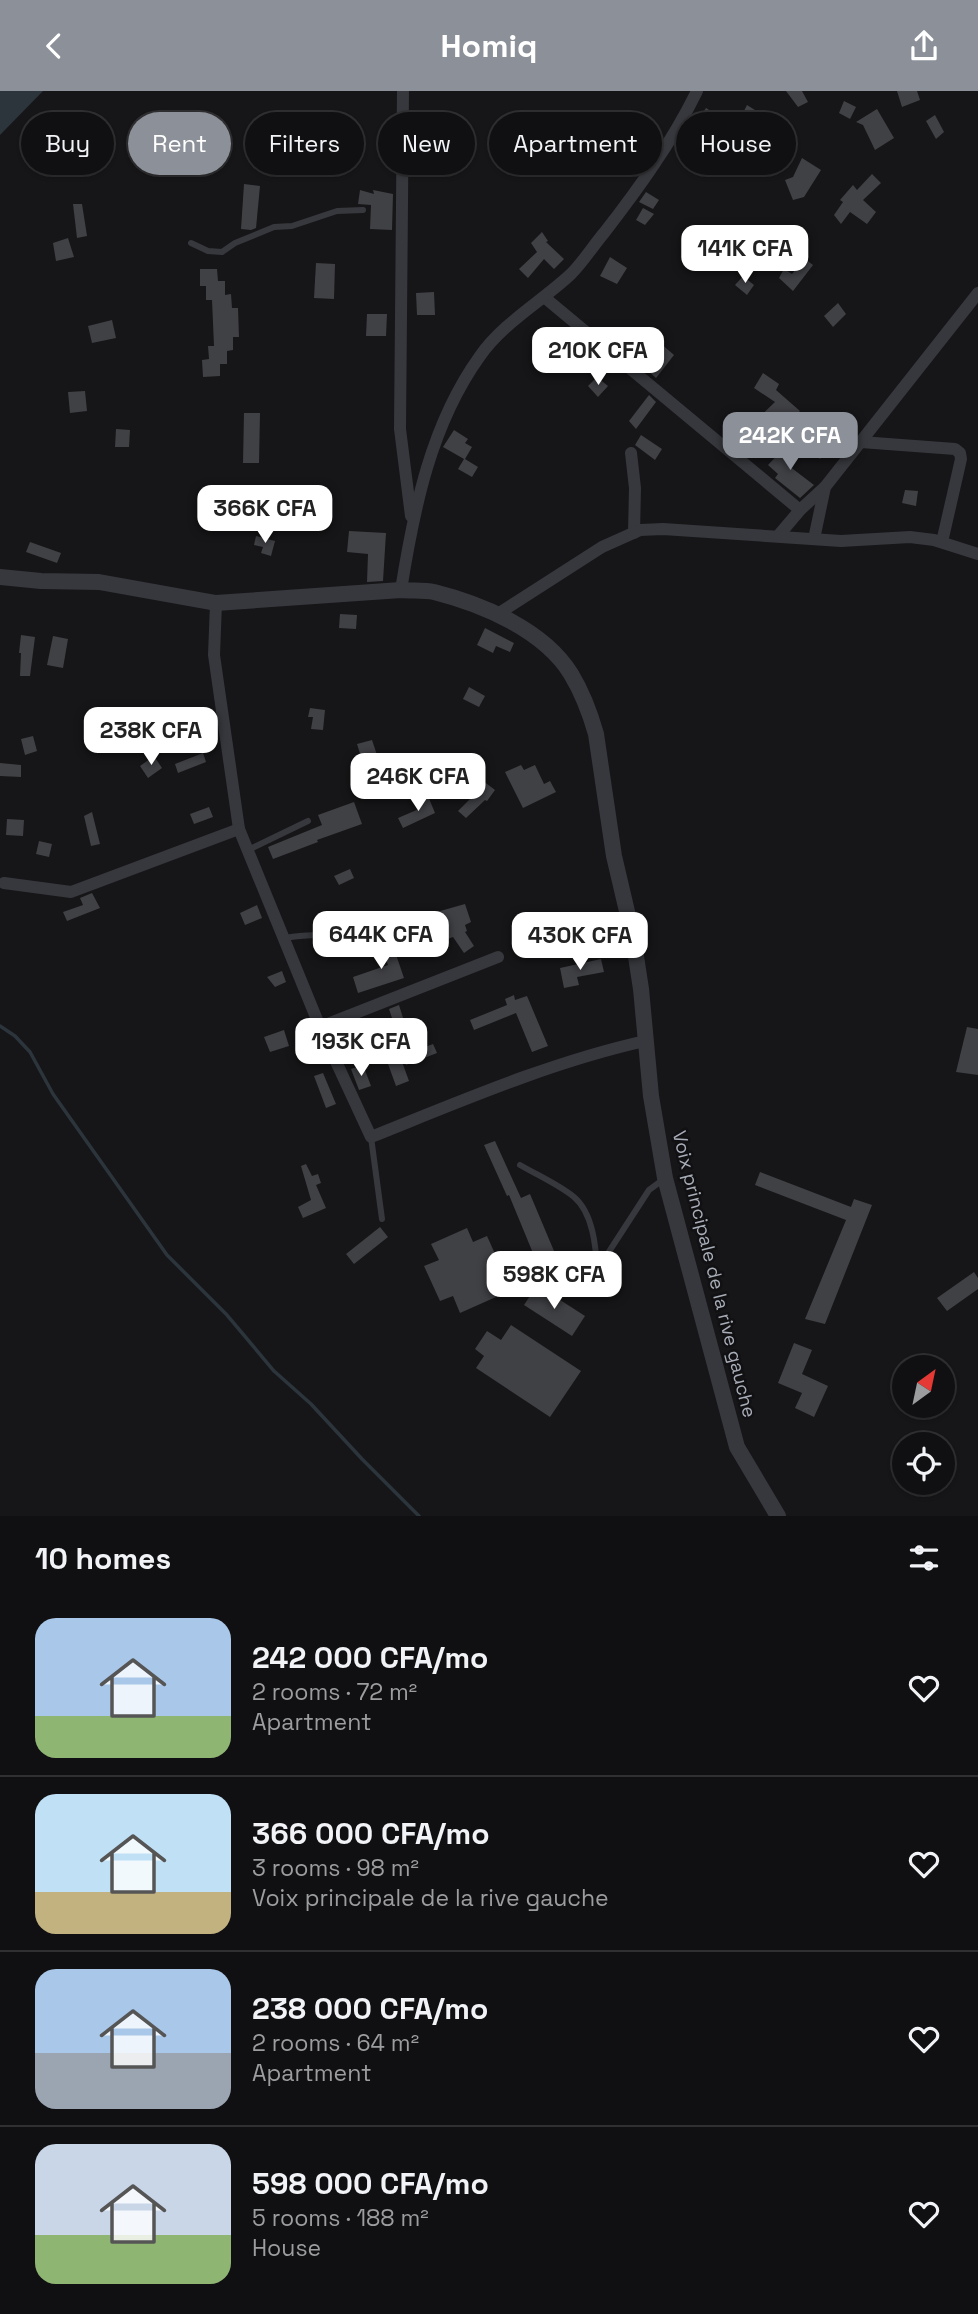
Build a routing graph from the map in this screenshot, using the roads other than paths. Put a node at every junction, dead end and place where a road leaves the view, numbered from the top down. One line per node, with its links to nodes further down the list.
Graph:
1 (402, 91): 12 (street)
2 (697, 91): 6 (street)
3 (363, 211): 4 (lane)
4 (191, 243)
5 (978, 293): 7 (street)
6 (544, 297): 11 (street); 12 (street)
7 (973, 307): 8 (street)
8 (861, 442): 10 (street); 16 (street)
9 (631, 453): 13 (street)
10 (825, 487): 11 (street); 15 (street)
11 (800, 510): 14 (street)
12 (411, 524): 19 (street)
13 (634, 533): 14 (street); 21 (street)
14 (778, 536): 15 (street)
15 (814, 539): 16 (street)
16 (942, 542): 17 (street)
17 (978, 554)
18 (0, 577): 20 (street, Voix principale de la rive gauche)
19 (401, 590): 20 (street, Voix principale de la rive gauche); 21 (street, Voix principale de la rive gauche)
20 (216, 603): 23 (street)
21 (496, 615): 30 (street, Voix principale de la rive gauche)
22 (308, 821): 24 (lane)
23 (239, 829): 24 (street); 25 (street)
24 (248, 850): 26 (street)
25 (4, 883)
26 (285, 938): 27 (lane); 29 (street)
27 (357, 948)
28 (498, 957): 29 (street)
29 (320, 1027): 31 (street)
30 (645, 1041): 31 (street); 33 (street, Voix principale de la rive gauche)
31 (371, 1137): 34 (lane)
32 (520, 1165): 35 (lane)
33 (665, 1178): 35 (lane); 37 (street, Voix principale de la rive gauche)
34 (382, 1219)
35 (597, 1270): 36 (lane)
36 (588, 1284)
37 (778, 1516)

